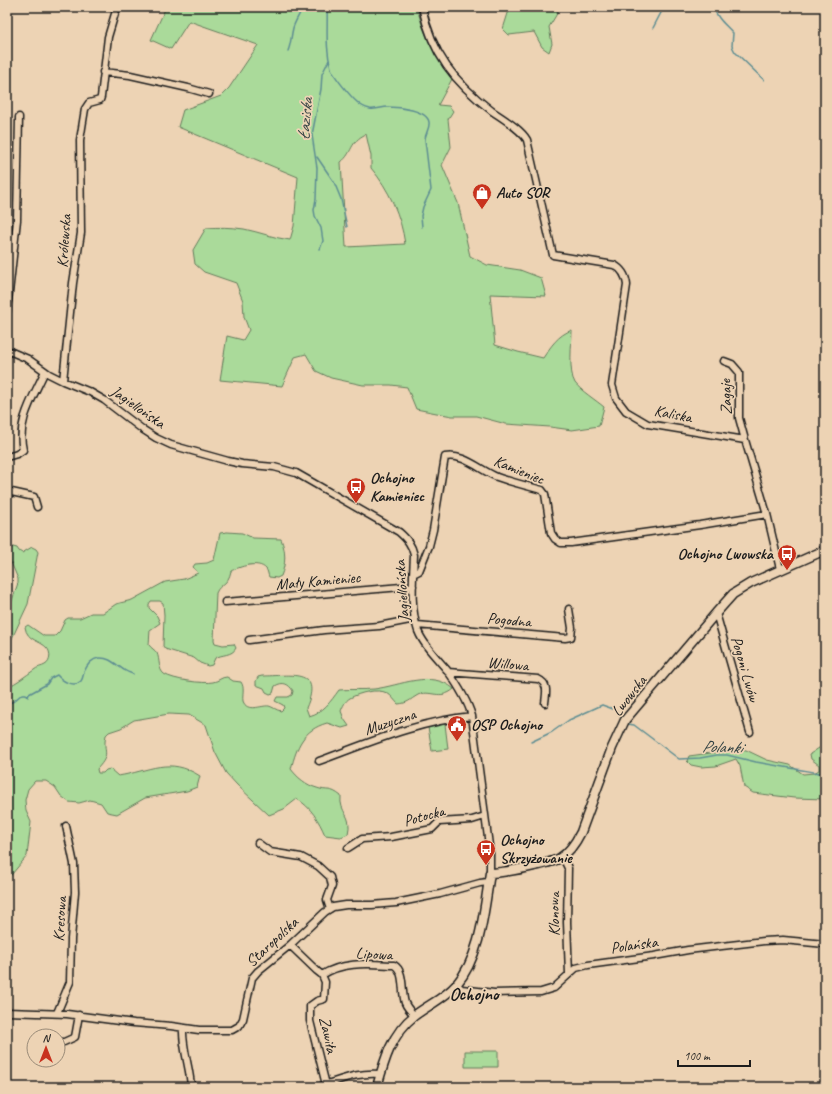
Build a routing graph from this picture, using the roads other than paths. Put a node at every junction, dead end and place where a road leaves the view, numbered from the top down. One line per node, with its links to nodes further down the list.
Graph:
1 (117, 7): 3 (street)
2 (422, 7): 11 (street, Kaliska)
3 (104, 72): 4 (street); 10 (street, Królewska)
4 (208, 94)
5 (19, 117): 6 (street)
6 (7, 311)
7 (7, 350): 9 (street, Jagiellońska)
8 (724, 361): 11 (street, Zagaje)
9 (45, 371): 10 (street, Jagiellońska); 12 (street)
10 (63, 381): 18 (street, Jagiellońska)
11 (745, 440): 15 (street)
12 (7, 457)
13 (7, 491): 14 (street)
14 (37, 507)
15 (767, 514): 17 (street); 18 (street, Kamieniec)
16 (825, 550): 17 (street, Lwowska)
17 (780, 569): 22 (street, Lwowska)
18 (413, 574): 19 (street, Jagiellońska)
19 (413, 586): 20 (street, Mały Kamieniec); 23 (street, Jagiellońska)
20 (225, 602)
21 (569, 609): 23 (street, Pogodna)
22 (716, 613): 28 (street, Pogoni Lwów); 34 (street, Lwowska)
23 (416, 622): 24 (street); 25 (street, Jagiellońska)
24 (249, 640)
25 (448, 672): 26 (street, Willowa); 27 (street, Jagiellońska)
26 (545, 703)
27 (472, 716): 29 (street, Muzyczna); 30 (street, Jagiellońska)
28 (750, 732)
29 (319, 761)
30 (485, 816): 33 (street, Potocka); 35 (street, Jagiellońska)
31 (66, 826): 44 (street, Kresowa)
32 (258, 843): 37 (street)
33 (348, 848)
34 (562, 856): 35 (street, Lwowska); 40 (street, Klonowa)
35 (490, 873): 36 (street, Jagiellońska)
36 (488, 882): 37 (street, Staropolska); 42 (street, Jagiellońska)
37 (330, 909): 39 (street, Staropolska)
38 (825, 944): 40 (street, Polańska)
39 (290, 945): 41 (street); 47 (street, Staropolska)
40 (569, 974): 42 (street, Polańska)
41 (322, 975): 46 (street, Lipowa); 50 (street, Zawiła)
42 (457, 984): 46 (street, Jagiellońska)
43 (7, 1012): 44 (street, Staropolska)
44 (57, 1013): 45 (street, Staropolska)
45 (79, 1015): 47 (street, Staropolska); 48 (street)
46 (415, 1016): 49 (street, Jagiellońska)
47 (182, 1028): 51 (street)
48 (66, 1041)
49 (381, 1074): 50 (street); 53 (street, Jagiellońska)
50 (326, 1085): 52 (street)
51 (191, 1087)
52 (318, 1087)
53 (377, 1087)

